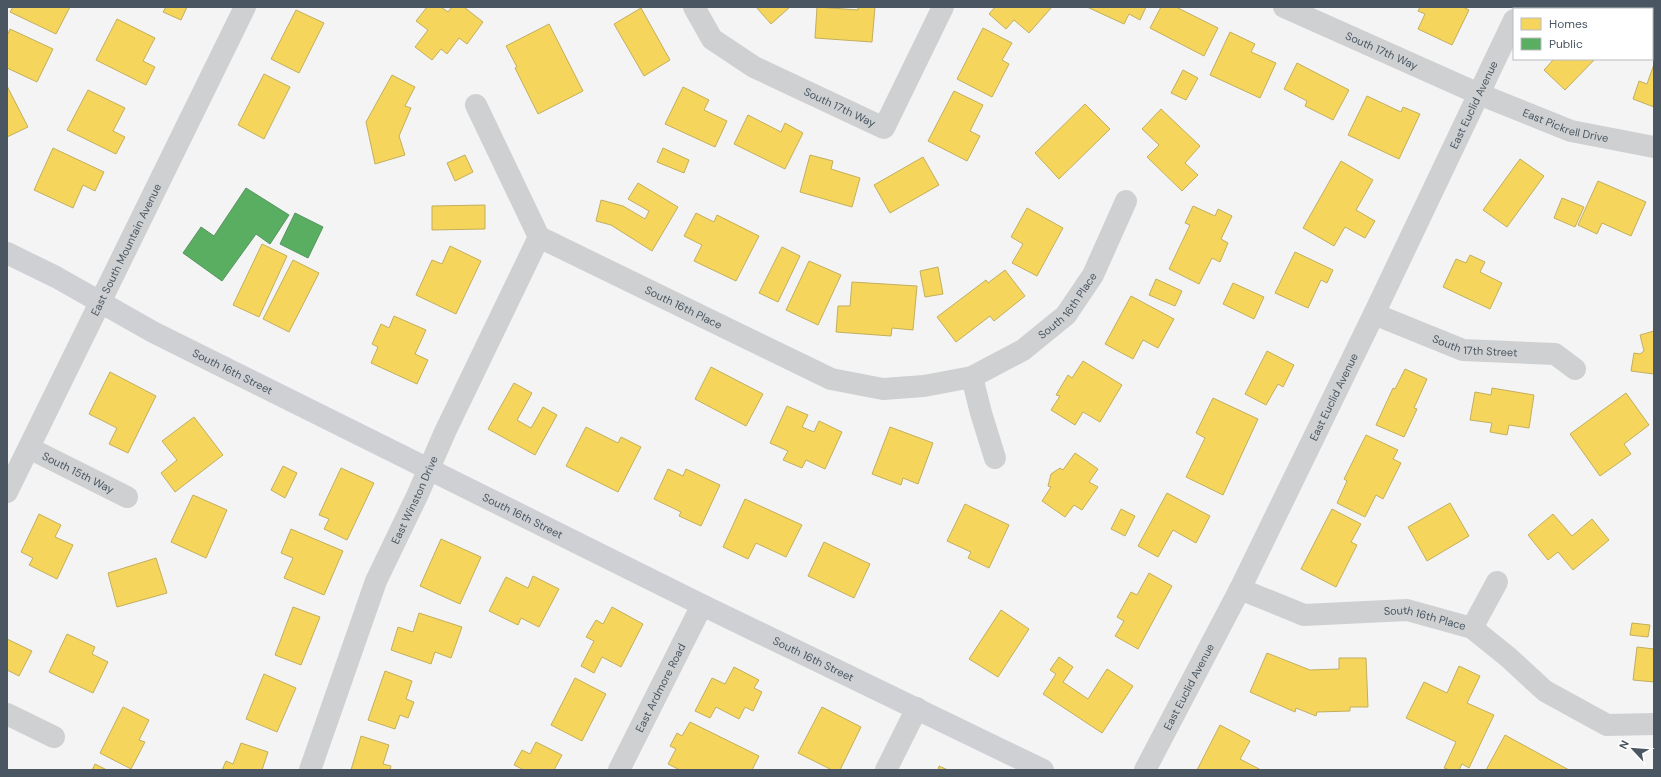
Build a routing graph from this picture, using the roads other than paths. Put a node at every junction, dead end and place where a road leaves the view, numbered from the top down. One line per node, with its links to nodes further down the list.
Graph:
1 (245, 7): 12 (street, East South Mountain Avenue)
2 (694, 7): 3 (street, South 17th Way)
3 (943, 7)
4 (1284, 7): 6 (street, South 17th Way)
5 (1513, 22): 6 (street, East Euclid Avenue)
6 (1479, 94): 8 (street, East Pickrell Drive); 13 (street, East Euclid Avenue)
7 (476, 105): 10 (street)
8 (1654, 147)
9 (1126, 201): 15 (street, South 16th Place)
10 (539, 237): 15 (street, South 16th Place); 18 (street, East Winston Drive)
11 (7, 253): 12 (main road, South 16th Street)
12 (100, 302): 16 (street, East South Mountain Avenue); 18 (main road, South 16th Street)
13 (1374, 314): 14 (street, South 17th Street); 22 (street, East Euclid Avenue)
14 (1575, 369)
15 (972, 377): 17 (street)
16 (29, 448): 19 (street, East South Mountain Avenue); 20 (street, South 15th Way)
17 (995, 458)
18 (429, 469): 23 (main road, South 16th Street); 29 (street, East Winston Drive)
19 (7, 492)
20 (127, 497)
21 (1498, 582): 24 (street)
22 (1240, 589): 24 (street, South 16th Place); 33 (street, East Euclid Avenue)
23 (702, 605): 25 (main road, South 16th Street); 30 (street, East Ardmore Road)
24 (1472, 628): 27 (street, South 16th Place)
25 (917, 708): 31 (street); 32 (main road, South 16th Street)
26 (7, 714): 28 (street)
27 (1654, 724)
28 (54, 737)
29 (310, 770)
30 (619, 770)
31 (886, 770)
32 (1043, 770)
33 (1145, 770)

